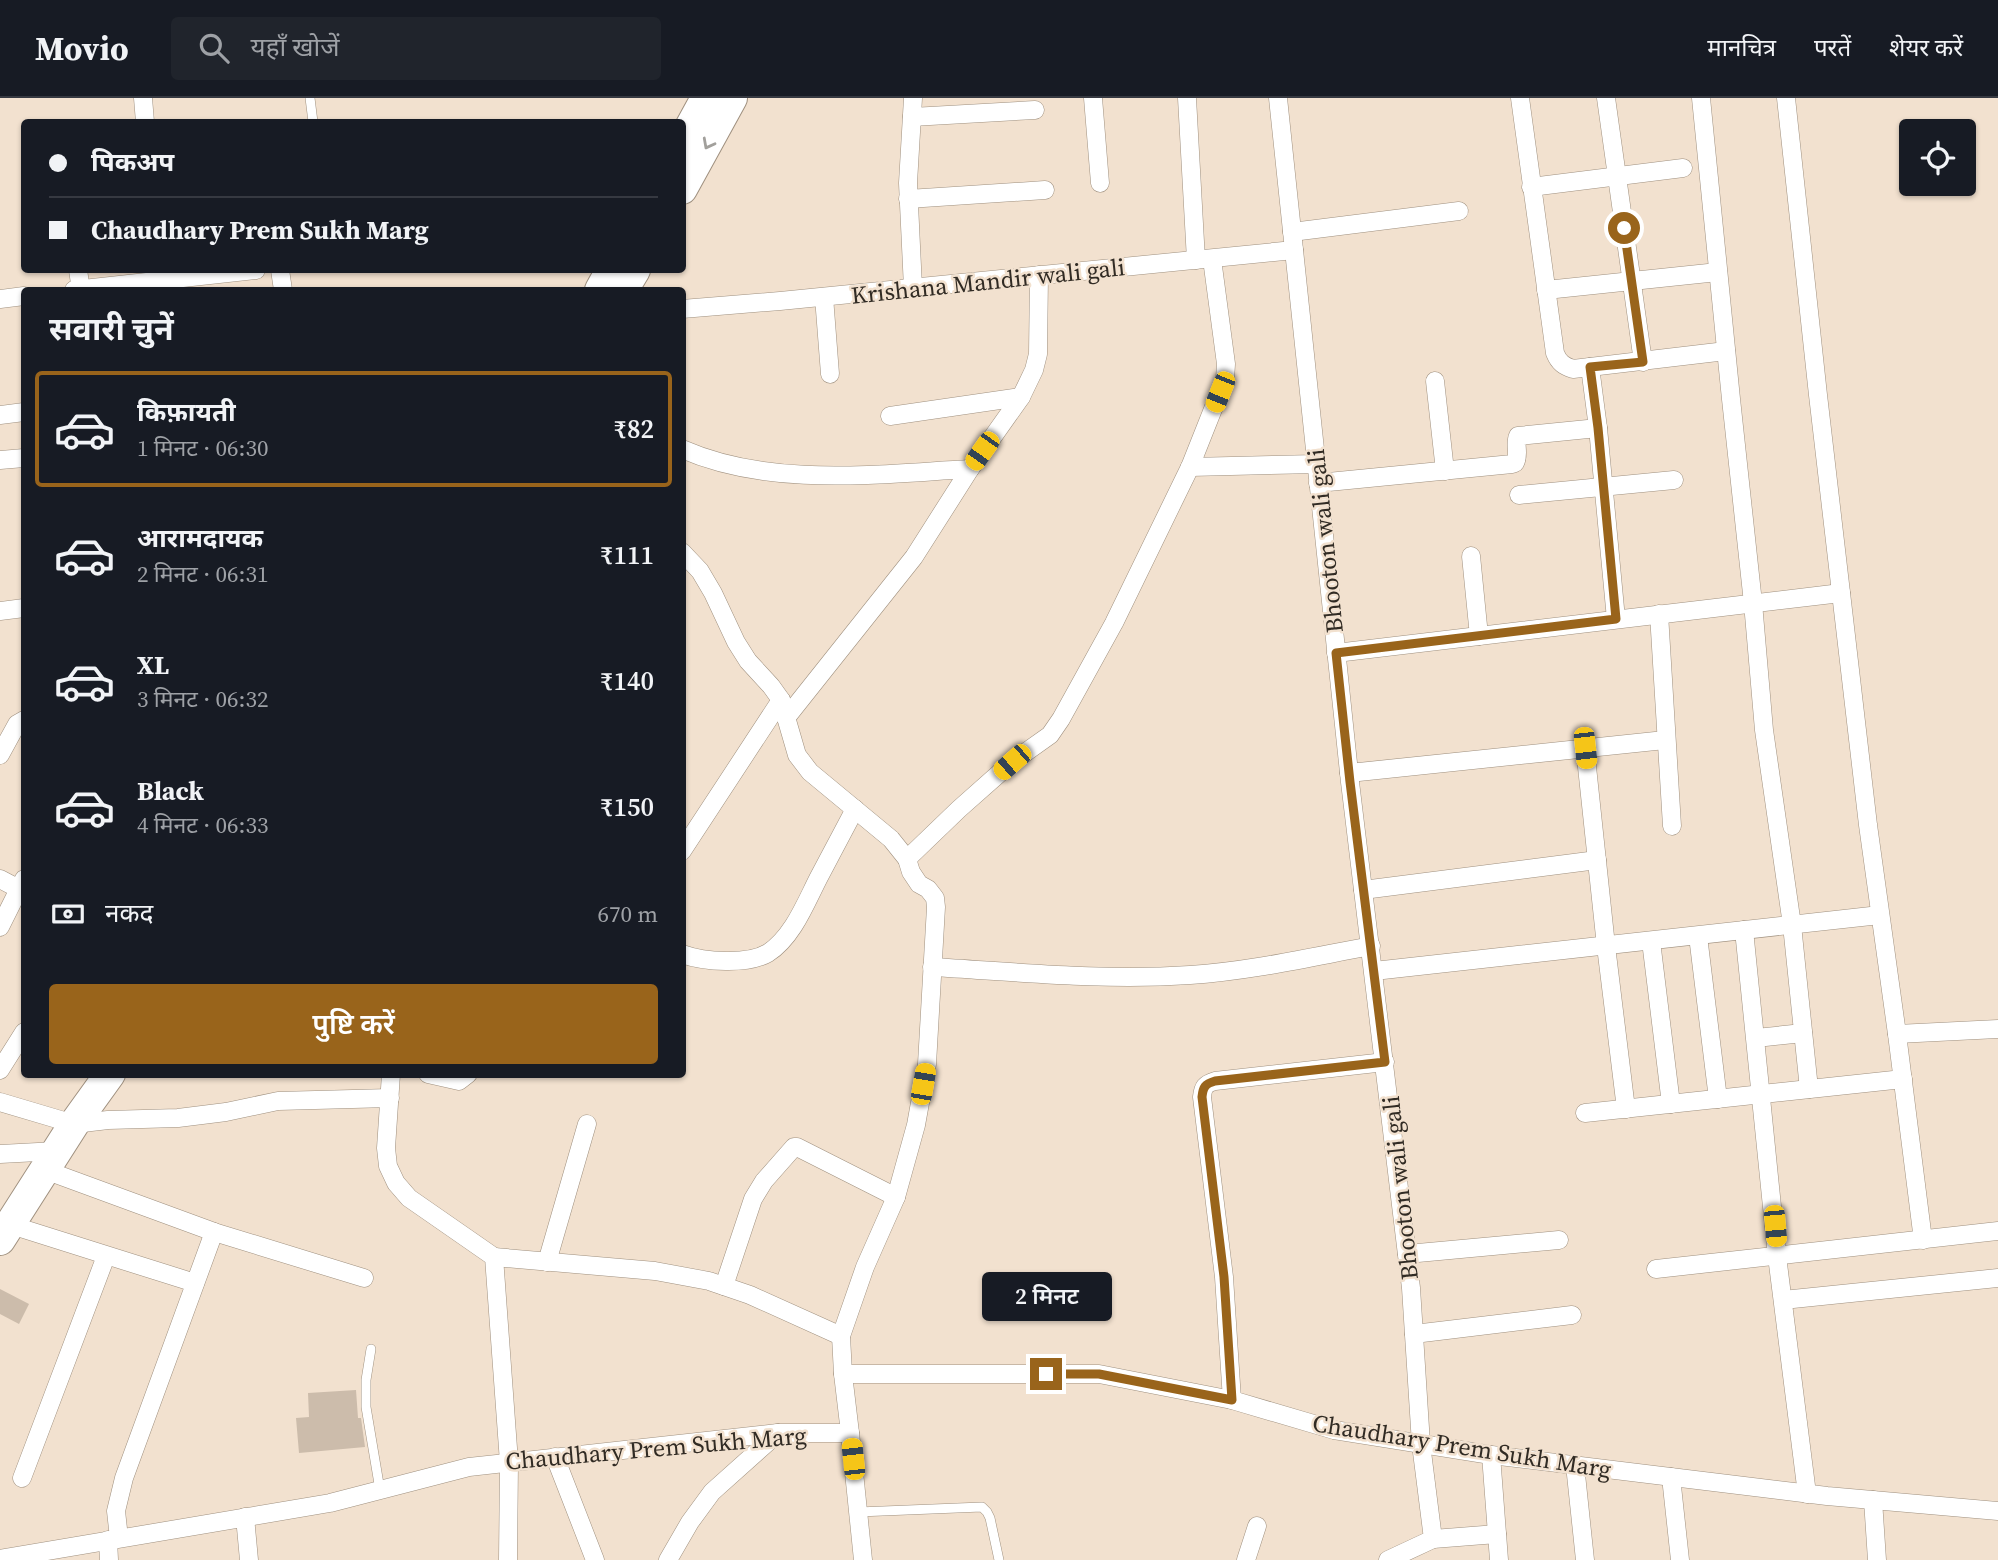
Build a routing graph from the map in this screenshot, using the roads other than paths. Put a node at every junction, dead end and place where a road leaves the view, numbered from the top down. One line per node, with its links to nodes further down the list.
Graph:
1 (143, 98): 15 (street)
2 (310, 98): 16 (lane)
3 (706, 98): 17 (main road)
4 (732, 98): 20 (main road, one-way to 20)
5 (914, 98): 14 (street)
6 (1093, 98): 21 (street)
7 (1187, 98): 28 (street)
8 (1278, 98): 26 (street, Bhooton wali gali)
9 (1520, 98): 22 (street)
10 (1606, 98): 19 (street)
11 (1701, 98): 29 (street)
12 (1786, 98): 64 (street)
13 (1035, 110): 14 (street)
14 (912, 117): 24 (street)
15 (145, 119)
16 (313, 119)
17 (686, 135)
18 (1683, 168): 19 (street)
19 (1617, 175): 22 (street); 33 (street)
20 (686, 182)
21 (1100, 183)
22 (1531, 187): 36 (street)
23 (1045, 190): 24 (street)
24 (908, 199): 35 (street)
25 (1459, 211): 26 (street)
26 (1292, 232): 27 (street, Bhooton wali gali)
27 (1294, 250): 28 (street, Krishana Mandir wali gali); 54 (street, Bhooton wali gali)
28 (1204, 260): 32 (street, Krishana Mandir wali gali); 55 (street)
29 (1718, 272): 33 (street); 41 (street)
30 (198, 273): 31 (street)
31 (159, 275): 34 (street)
32 (1039, 275): 35 (street, Krishana Mandir wali gali); 46 (street)
33 (1632, 281): 36 (street); 42 (street)
34 (97, 287)
35 (913, 288): 39 (street, Krishana Mandir wali gali)
36 (1546, 290): 43 (street)
37 (0, 294): 38 (street)
38 (21, 296)
39 (824, 297): 40 (street, Krishana Mandir wali gali); 44 (street)
40 (686, 309)
41 (1726, 351): 42 (street); 65 (street)
42 (1643, 362): 43 (street)
43 (1590, 367): 50 (street)
44 (830, 374)
45 (1435, 381): 57 (street)
46 (1021, 397): 49 (street); 56 (street)
47 (21, 412): 48 (street)
48 (0, 415)
49 (890, 416)
50 (1598, 428): 57 (street); 60 (street)
51 (686, 451): 56 (street)
52 (21, 458): 53 (street)
53 (0, 460)
54 (1317, 464): 55 (street); 59 (street, Bhooton wali gali)
55 (1190, 467): 81 (street)
56 (970, 469): 72 (street)
57 (1445, 471): 59 (street)
58 (1674, 480): 60 (street)
59 (1318, 483): 71 (street, Bhooton wali gali)
60 (1604, 486): 61 (street); 69 (street)
61 (1519, 495)
62 (686, 556): 72 (street)
63 (1471, 556): 70 (street)
64 (1840, 593): 65 (street); 87 (street)
65 (1753, 603): 68 (street); 88 (street)
66 (21, 608): 67 (street)
67 (0, 611)
68 (1659, 614): 69 (street); 74 (street)
69 (1616, 619): 70 (street)
70 (1479, 636): 71 (street)
71 (1336, 653): 77 (street, Bhooton wali gali)
72 (784, 709): 78 (street); 80 (street)
73 (21, 721): 76 (street)
74 (1665, 740): 75 (street); 79 (street)
75 (1585, 748): 77 (street); 82 (street)
76 (0, 755)
77 (1349, 773): 86 (street, Bhooton wali gali)
78 (855, 809): 81 (street); 95 (street)
79 (1672, 826)
80 (686, 844)
81 (907, 859): 96 (street)
82 (1597, 860): 86 (street); 93 (street)
83 (0, 879): 84 (street)
84 (21, 884)
85 (21, 886): 89 (street)
86 (1363, 890): 94 (street, Bhooton wali gali)
87 (1880, 915): 88 (street); 100 (street)
88 (1792, 925): 90 (street); 98 (street)
89 (0, 926)
90 (1744, 930): 91 (street); 102 (street)
91 (1698, 936): 92 (street); 113 (street)
92 (1651, 941): 93 (street); 115 (street)
93 (1606, 946): 97 (street); 116 (street)
94 (1371, 947): 96 (street); 97 (street, Bhooton wali gali)
95 (686, 956)
96 (932, 967): 122 (street)
97 (1374, 971): 103 (street, Bhooton wali gali)
98 (1803, 1032): 102 (street); 110 (street)
99 (1998, 1032): 100 (street)
100 (1897, 1034): 109 (street)
101 (21, 1037): 104 (street)
102 (1756, 1038): 111 (street)
103 (1385, 1062): 128 (street, Bhooton wali gali); 144 (street)
104 (0, 1070)
105 (107, 1078): 118 (main road)
106 (391, 1078): 112 (street)
107 (446, 1078): 108 (street)
108 (463, 1078)
109 (1903, 1079): 110 (street); 127 (street)
110 (1809, 1089): 111 (street)
111 (1761, 1094): 113 (street); 130 (street)
112 (390, 1098): 118 (street); 131 (street)
113 (1718, 1099): 115 (street)
114 (0, 1102): 118 (street)
115 (1671, 1104): 116 (street)
116 (1626, 1108): 117 (street)
117 (1585, 1113)
118 (74, 1124): 121 (main road)
119 (587, 1124): 132 (street)
120 (0, 1154): 121 (street)
121 (51, 1160): 124 (main road); 125 (street)
122 (896, 1197): 137 (street); 141 (street)
123 (1998, 1231): 127 (street)
124 (5, 1232): 129 (street)
125 (214, 1232): 134 (street); 136 (street)
126 (1559, 1240): 128 (street)
127 (1923, 1240): 130 (street)
128 (1407, 1254): 140 (street, Bhooton wali gali)
129 (106, 1256): 136 (street); 153 (street)
130 (1777, 1256): 133 (street); 138 (street)
131 (494, 1257): 132 (street); 150 (street)
132 (547, 1262): 137 (street)
133 (1656, 1269)
134 (364, 1278)
135 (1998, 1278): 138 (street)
136 (195, 1283): 162 (street)
137 (724, 1286): 141 (street)
138 (1783, 1300): 155 (street)
139 (1572, 1315): 140 (street)
140 (1414, 1334): 147 (street, Bhooton wali gali)
141 (841, 1336): 143 (street)
142 (371, 1349): 154 (lane)
143 (843, 1374): 144 (street, Chaudhary Prem Sukh Marg); 146 (street)
144 (1232, 1400): 147 (street, Chaudhary Prem Sukh Marg)
145 (778, 1433): 146 (street, Chaudhary Prem Sukh Marg); 149 (street, Chaudhary Prem Sukh Marg); 169 (street)
146 (850, 1433): 158 (street)
147 (1421, 1444): 148 (street, Chaudhary Prem Sukh Marg); 163 (street, Bhooton wali gali)
148 (1490, 1455): 151 (street, Chaudhary Prem Sukh Marg); 161 (street)
149 (555, 1457): 150 (street, Chaudhary Prem Sukh Marg); 168 (street)
150 (509, 1462): 154 (street, Chaudhary Prem Sukh Marg); 167 (street)
151 (1575, 1465): 152 (street, Chaudhary Prem Sukh Marg); 175 (street)
152 (1671, 1477): 155 (street, Chaudhary Prem Sukh Marg); 176 (street)
153 (22, 1478)
154 (380, 1490): 159 (street, Chaudhary Prem Sukh Marg)
155 (1807, 1494): 156 (street, Chaudhary Prem Sukh Marg)
156 (1873, 1500): 157 (street, Chaudhary Prem Sukh Marg); 177 (street)
157 (1998, 1511)
158 (858, 1512): 170 (street); 171 (lane)
159 (245, 1517): 162 (street, Chaudhary Prem Sukh Marg); 166 (street)
160 (1257, 1526): 172 (street)
161 (1497, 1534): 163 (street); 174 (street)
162 (113, 1539): 164 (street, Chaudhary Prem Sukh Marg); 165 (street)
163 (1433, 1539): 173 (street)
164 (1, 1559)
165 (109, 1560)
166 (249, 1560)
167 (508, 1560)
168 (595, 1560)
169 (668, 1560)
170 (863, 1560)
171 (999, 1560)
172 (1246, 1560)
173 (1388, 1560)
174 (1499, 1560)
175 (1585, 1560)
176 (1680, 1560)
177 (1877, 1560)

